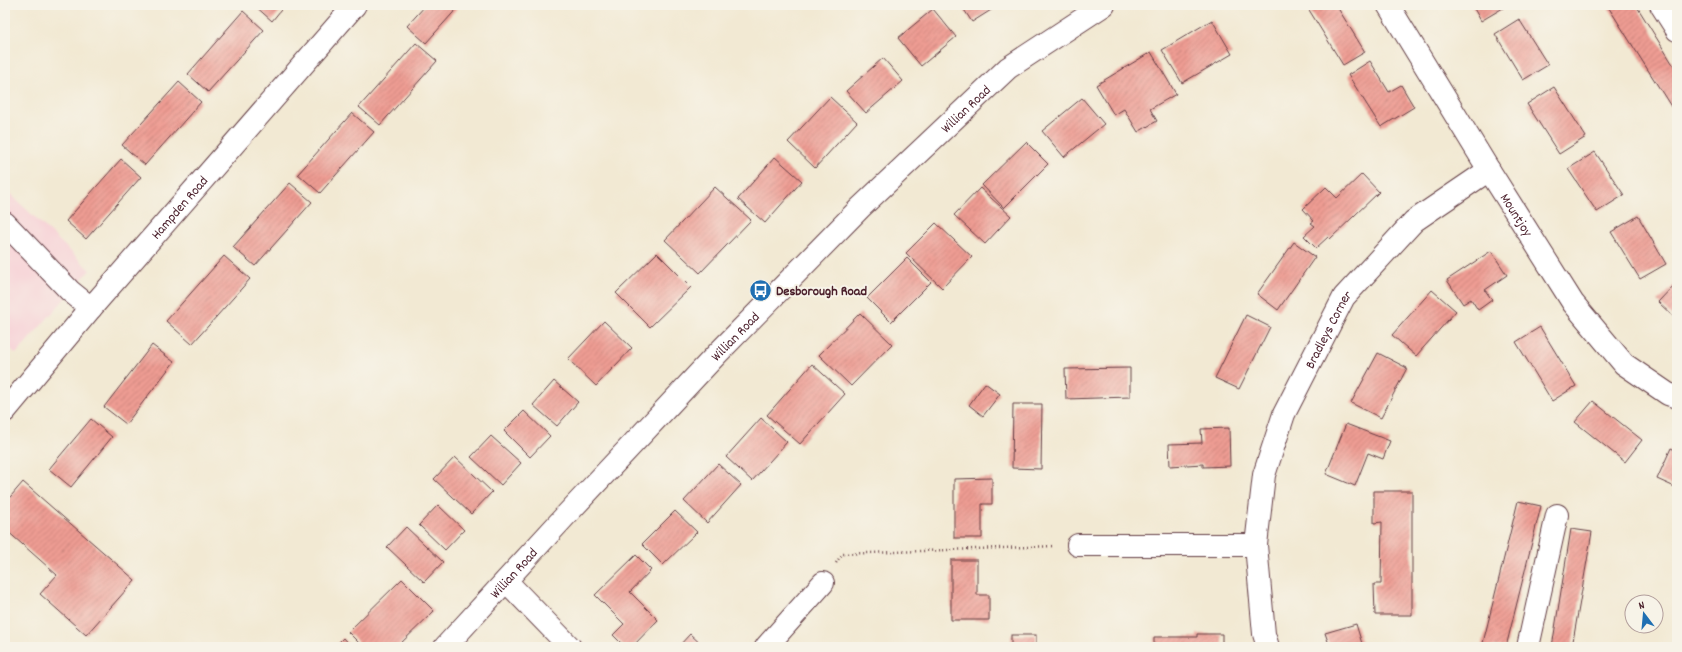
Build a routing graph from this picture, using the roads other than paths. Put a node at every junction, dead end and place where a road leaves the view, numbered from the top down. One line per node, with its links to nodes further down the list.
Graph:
1 (355, 5): 8 (street, Hampden Road)
2 (1104, 5): 14 (street, Willian Road)
3 (1388, 5): 6 (street, Mountjoy)
4 (1661, 5): 5 (street)
5 (1677, 30)
6 (1489, 170): 9 (street, Mountjoy); 13 (street, Bradleys Corner)
7 (5, 223): 8 (street)
8 (91, 308): 10 (street, Hampden Road)
9 (1677, 397)
10 (5, 411)
11 (1557, 515): 20 (street)
12 (1078, 545): 13 (street)
13 (1256, 545): 19 (street, Bradleys Corner)
14 (506, 581): 16 (street, Willian Road); 17 (street)
15 (823, 583): 18 (street)
16 (445, 647)
17 (570, 647)
18 (766, 647)
19 (1268, 647)
20 (1528, 647)

